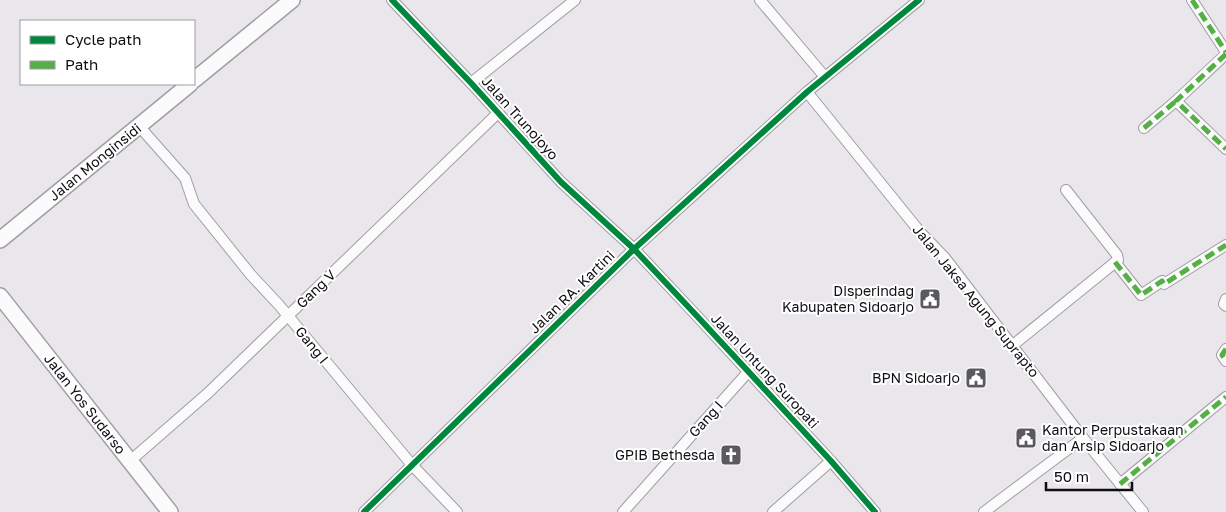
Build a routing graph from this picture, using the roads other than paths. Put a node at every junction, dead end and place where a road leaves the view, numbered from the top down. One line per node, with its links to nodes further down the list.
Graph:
1 (292, 0): 11 (main road)
2 (392, 0): 12 (street, Jalan Trunojoyo)
3 (557, 0): 8 (street)
4 (575, 0): 8 (street)
5 (760, 0): 10 (street)
6 (919, 0): 10 (street, Jalan RA. Kartini)
7 (1192, 0): 9 (street)
8 (563, 10): 12 (street)
9 (1226, 53): 15 (street)
10 (825, 77): 14 (street, Jalan RA. Kartini)
11 (195, 79)
12 (471, 83): 16 (street, Jalan Trunojoyo)
13 (189, 85): 17 (main road, Jalan Monginsidi)
14 (807, 92): 23 (street, Jalan RA. Kartini); 29 (street, Jalan Jaksa Agung Suprapto)
15 (1176, 101): 18 (street); 19 (street)
16 (498, 113): 23 (street, Jalan Trunojoyo); 28 (street, Gang V)
17 (139, 126): 21 (main road, Jalan Monginsidi); 28 (street, Gang I)
18 (1144, 128)
19 (1226, 149)
20 (1066, 190): 24 (street)
21 (0, 240)
22 (1226, 245): 24 (street)
23 (634, 249): 32 (street, Jalan Untung Suropati); 37 (street, Jalan RA. Kartini)
24 (1115, 262): 29 (street)
25 (0, 296): 36 (main road, Jalan Yos Sudarso)
26 (1226, 299): 27 (street)
27 (1226, 306)
28 (288, 316): 36 (street, Gang V); 37 (street, Gang I)
29 (1013, 345): 34 (street, Jalan Jaksa Agung Suprapto)
30 (1226, 349): 31 (street)
31 (1226, 361)
32 (749, 371): 35 (street, Jalan Untung Suropati); 42 (street, Gang I)
33 (1226, 397): 38 (street)
34 (1083, 438): 38 (street, Jalan Jaksa Agung Suprapto); 45 (street)
35 (831, 460): 43 (street); 44 (street, Jalan Untung Suropati)
36 (130, 461): 39 (main road, Jalan Yos Sudarso)
37 (412, 465): 40 (street, Jalan RA. Kartini); 41 (street, Gang I)
38 (1120, 484): 46 (street, Jalan Jaksa Agung Suprapto)
39 (170, 512)
40 (364, 512)
41 (457, 512)
42 (623, 512)
43 (773, 512)
44 (875, 512)
45 (984, 512)
46 (1143, 512)

